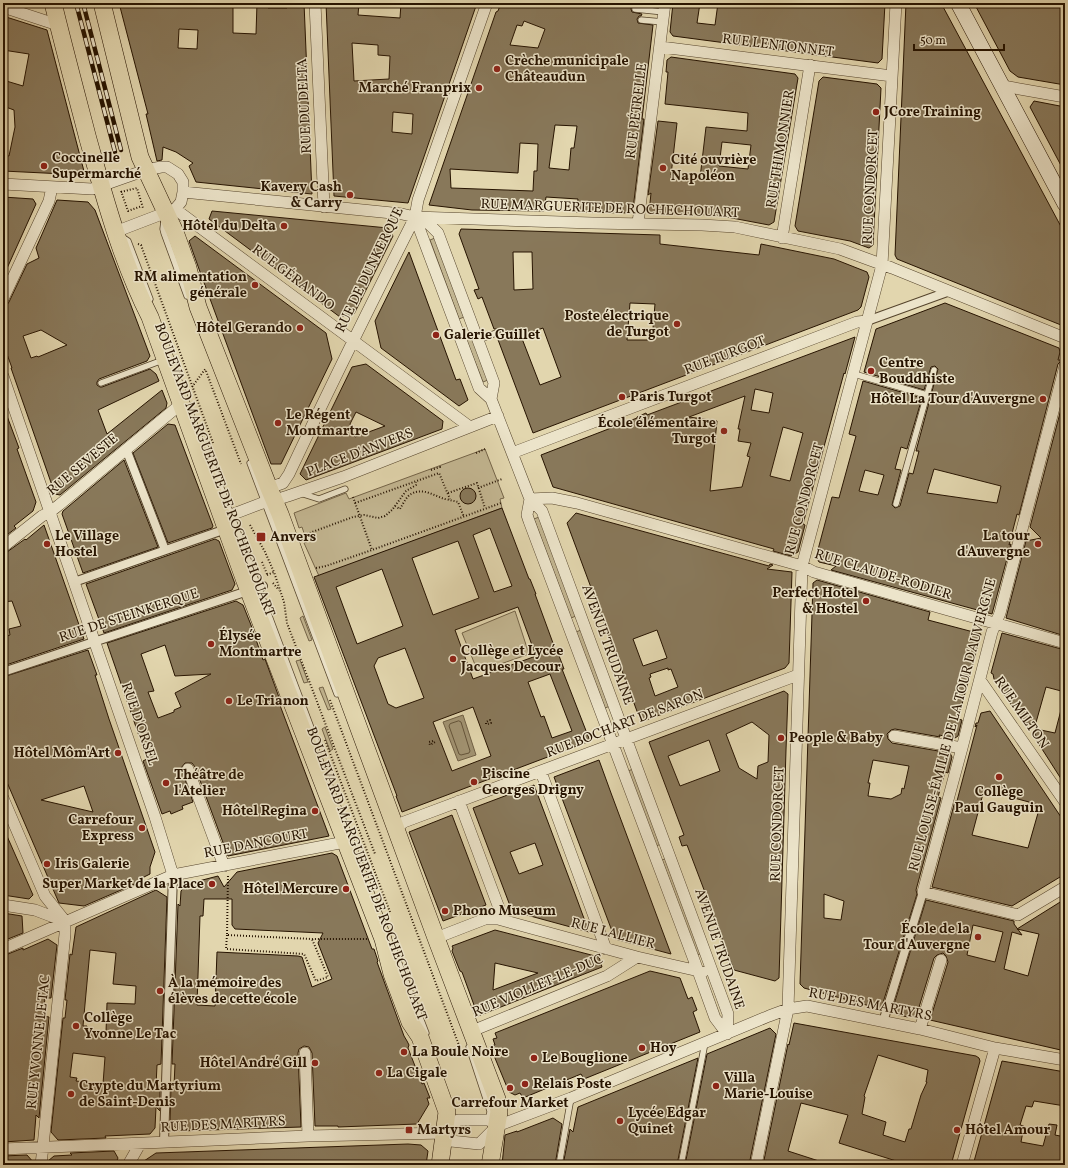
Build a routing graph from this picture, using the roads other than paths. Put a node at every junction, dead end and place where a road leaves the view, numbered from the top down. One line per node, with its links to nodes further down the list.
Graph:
1 (53, 3): 13 (main road, BOULEVARD MARGUERITE DE ROCHECHOUART)
2 (59, 3): 22 (lane, BOULEVARD MARGUERITE DE ROCHECHOUART)
3 (102, 3): 19 (main road)
4 (108, 3): 19 (lane)
5 (315, 3): 26 (street, RUE DU DELTA)
6 (487, 3): 28 (street, RUE DE DUNKERQUE)
7 (636, 3): 11 (lane)
8 (896, 3): 16 (street, RUE CONDORCET)
9 (958, 3): 17 (main road)
10 (3, 7): 13 (street)
11 (664, 12): 12 (lane); 14 (street, RUE PÉTRELLE)
12 (641, 20)
13 (58, 25): 22 (main road, BOULEVARD MARGUERITE DE ROCHECHOUART)
14 (660, 47): 15 (street, RUE LENTONNET); 29 (street, RUE PÉTRELLE)
15 (810, 65): 16 (street, RUE LENTONNET); 31 (street, RUE THIMONNIER)
16 (892, 76): 32 (street, RUE CONDORCET)
17 (1003, 86): 18 (street); 20 (main road)
18 (1065, 96)
19 (146, 170): 22 (street); 24 (street); 27 (main road)
20 (1059, 183): 25 (main road)
21 (3, 184): 23 (street)
22 (101, 186): 23 (street); 30 (main road, BOULEVARD MARGUERITE DE ROCHECHOUART)
23 (52, 187): 34 (street)
24 (184, 192): 26 (street, RUE MARGUERITE DE ROCHECHOUART); 27 (street)
25 (1065, 204)
26 (324, 207): 28 (street, RUE MARGUERITE DE ROCHECHOUART)
27 (171, 211): 30 (street); 35 (lane); 43 (street, RUE GÉRANDO); 62 (main road)
28 (416, 217): 29 (street, RUE MARGUERITE DE ROCHECHOUART); 42 (street, AVENUE TRUDAINE); 43 (street, RUE DE DUNKERQUE); 52 (street, AVENUE TRUDAINE)
29 (638, 223): 31 (street, RUE MARGUERITE DE ROCHECHOUART)
30 (115, 232): 36 (lane, BOULEVARD MARGUERITE DE ROCHECHOUART); 44 (main road, BOULEVARD MARGUERITE DE ROCHECHOUART)
31 (782, 238): 32 (street, RUE MARGUERITE DE ROCHECHOUART)
32 (882, 265): 33 (street, RUE MARGUERITE DE ROCHECHOUART); 38 (street, RUE CONDORCET)
33 (950, 291): 38 (street, RUE TURGOT); 41 (street, RUE MARGUERITE DE ROCHECHOUART)
34 (3, 299)
35 (190, 303)
36 (153, 305)
37 (192, 310): 39 (lane)
38 (867, 321): 47 (street, RUE CONDORCET); 57 (street, RUE TURGOT)
39 (198, 325)
40 (496, 333): 42 (lane)
41 (1065, 338)
42 (478, 340): 52 (street, AVENUE TRUDAINE)
43 (353, 341): 54 (street, RUE GÉRANDO); 59 (street, RUE DE DUNKERQUE)
44 (165, 359): 49 (lane); 51 (main road, BOULEVARD MARGUERITE DE ROCHECHOUART)
45 (1065, 366): 72 (street, RUE LOUISE-ÉMILIE DE LA TOUR D'AUVERGNE)
46 (934, 370): 50 (lane)
47 (854, 374): 50 (lane); 69 (street, RUE CONDORCET)
48 (3, 376): 65 (street, RUE D'ORSEL)
49 (101, 383)
50 (927, 395): 64 (lane)
51 (185, 398): 56 (street, RUE SEVESTE); 66 (main road, BOULEVARD MARGUERITE DE ROCHECHOUART)
52 (491, 399): 53 (street, AVENUE TRUDAINE)
53 (498, 416): 54 (street, PLACE D'ANVERS); 57 (street, AVENUE TRUDAINE)
54 (470, 427): 61 (street, PLACE D'ANVERS)
55 (204, 443): 66 (lane, BOULEVARD MARGUERITE DE ROCHECHOUART)
56 (126, 449): 65 (street, RUE SEVESTE); 68 (street)
57 (512, 453): 63 (street, AVENUE TRUDAINE)
58 (248, 457): 62 (lane)
59 (288, 476): 61 (street); 62 (street)
60 (345, 489): 61 (lane)
61 (298, 493): 62 (street, PLACE D'ANVERS)
62 (267, 498): 66 (street); 78 (lane); 89 (main road)
63 (530, 499): 69 (street, RUE CLAUDE-RODIER); 80 (street, AVENUE TRUDAINE); 82 (street, AVENUE TRUDAINE)
64 (896, 504)
65 (50, 512): 67 (street, RUE SEVESTE); 70 (street, RUE D'ORSEL)
66 (226, 521): 68 (street); 71 (main road, BOULEVARD MARGUERITE DE ROCHECHOUART)
67 (3, 547)
68 (165, 550): 70 (street)
69 (802, 566): 72 (street, RUE CLAUDE-RODIER); 76 (street, RUE CONDORCET)
70 (74, 582): 73 (street, RUE D'ORSEL)
71 (257, 588): 73 (street, RUE DE STEINKERQUE); 81 (lane, BOULEVARD MARGUERITE DE ROCHECHOUART); 90 (main road, BOULEVARD MARGUERITE DE ROCHECHOUART)
72 (996, 624): 74 (street, RUE CLAUDE-RODIER); 77 (street, RUE LOUISE-ÉMILIE DE LA TOUR D'AUVERGNE)
73 (94, 641): 75 (street, RUE DE STEINKERQUE); 92 (street, RUE D'ORSEL)
74 (1065, 642)
75 (3, 672)
76 (798, 675): 80 (street, RUE BOCHART DE SARON); 106 (street, RUE CONDORCET)
77 (980, 680): 83 (street, RUE LOUISE-ÉMILIE DE LA TOUR D'AUVERGNE); 86 (street, RUE MILTON)
78 (339, 698)
79 (894, 736): 83 (street)
80 (626, 739): 82 (street, RUE BOCHART DE SARON); 105 (street, AVENUE TRUDAINE)
81 (317, 744)
82 (613, 744): 85 (street, RUE BOCHART DE SARON); 104 (street, AVENUE TRUDAINE)
83 (962, 748): 94 (street, RUE LOUISE-ÉMILIE DE LA TOUR D'AUVERGNE)
84 (188, 769): 91 (street)
85 (540, 772): 88 (street, RUE BOCHART DE SARON); 101 (street)
86 (1063, 795)
87 (3, 798): 97 (street)
88 (459, 801): 89 (street, RUE BOCHART DE SARON); 96 (street)
89 (396, 828): 98 (main road)
90 (345, 842): 91 (street, RUE DANCOURT); 122 (main road, BOULEVARD MARGUERITE DE ROCHECHOUART)
91 (224, 866): 92 (street, RUE DANCOURT)
92 (173, 875): 97 (street, RUE DANCOURT); 124 (street, RUE D'ORSEL)
93 (1065, 887): 94 (street)
94 (923, 892): 107 (street, RUE LOUISE-ÉMILIE DE LA TOUR D'AUVERGNE)
95 (3, 905): 97 (street)
96 (498, 919): 98 (street, RUE LALLIER); 101 (street, RUE LALLIER)
97 (65, 921): 100 (street, RUE DANCOURT); 126 (street, RUE YVONNE LE TAC)
98 (436, 938): 110 (main road)
99 (392, 945): 111 (lane, BOULEVARD MARGUERITE DE ROCHECHOUART)
100 (3, 949)
101 (606, 949): 102 (street, RUE LALLIER)
102 (637, 957): 104 (street, RUE LALLIER); 110 (street, RUE VIOLLET-LE-DUC)
103 (941, 960): 108 (street)
104 (697, 971): 105 (street, RUE LALLIER); 109 (street, AVENUE TRUDAINE)
105 (714, 975): 109 (street, AVENUE TRUDAINE)
106 (788, 1010): 107 (street, RUE DES MARTYRS); 109 (street, RUE DES MARTYRS); 135 (street, RUE CONDORCET)
107 (882, 1022): 108 (street, RUE DES MARTYRS)
108 (920, 1029): 113 (street, RUE DES MARTYRS)
109 (727, 1034): 112 (street, RUE DES MARTYRS)
110 (469, 1035): 121 (main road)
111 (428, 1040)
112 (705, 1043): 118 (street, RUE DES MARTYRS); 134 (lane)
113 (995, 1048): 115 (street, RUE DES MARTYRS); 136 (street)
114 (304, 1053): 123 (street)
115 (1065, 1060)
116 (438, 1068): 117 (lane)
117 (441, 1075)
118 (571, 1098): 121 (street, RUE DES MARTYRS); 133 (lane)
119 (451, 1103): 120 (lane)
120 (453, 1110)
121 (491, 1127): 122 (street); 122 (street); 127 (lane); 132 (main road)
122 (451, 1132): 123 (street, RUE DES MARTYRS); 131 (main road, BOULEVARD MARGUERITE DE ROCHECHOUART)
123 (308, 1136): 124 (street, RUE DES MARTYRS)
124 (164, 1142): 125 (street, RUE DES MARTYRS)
125 (140, 1144): 126 (street, RUE DES MARTYRS); 130 (street)
126 (43, 1147): 128 (street, RUE DES MARTYRS); 129 (street, RUE YVONNE LE TAC)
127 (485, 1148)
128 (3, 1149)
129 (41, 1165)
130 (128, 1165)
131 (440, 1165)
132 (490, 1165)
133 (559, 1165)
134 (681, 1165)
135 (756, 1165)
136 (962, 1165)

